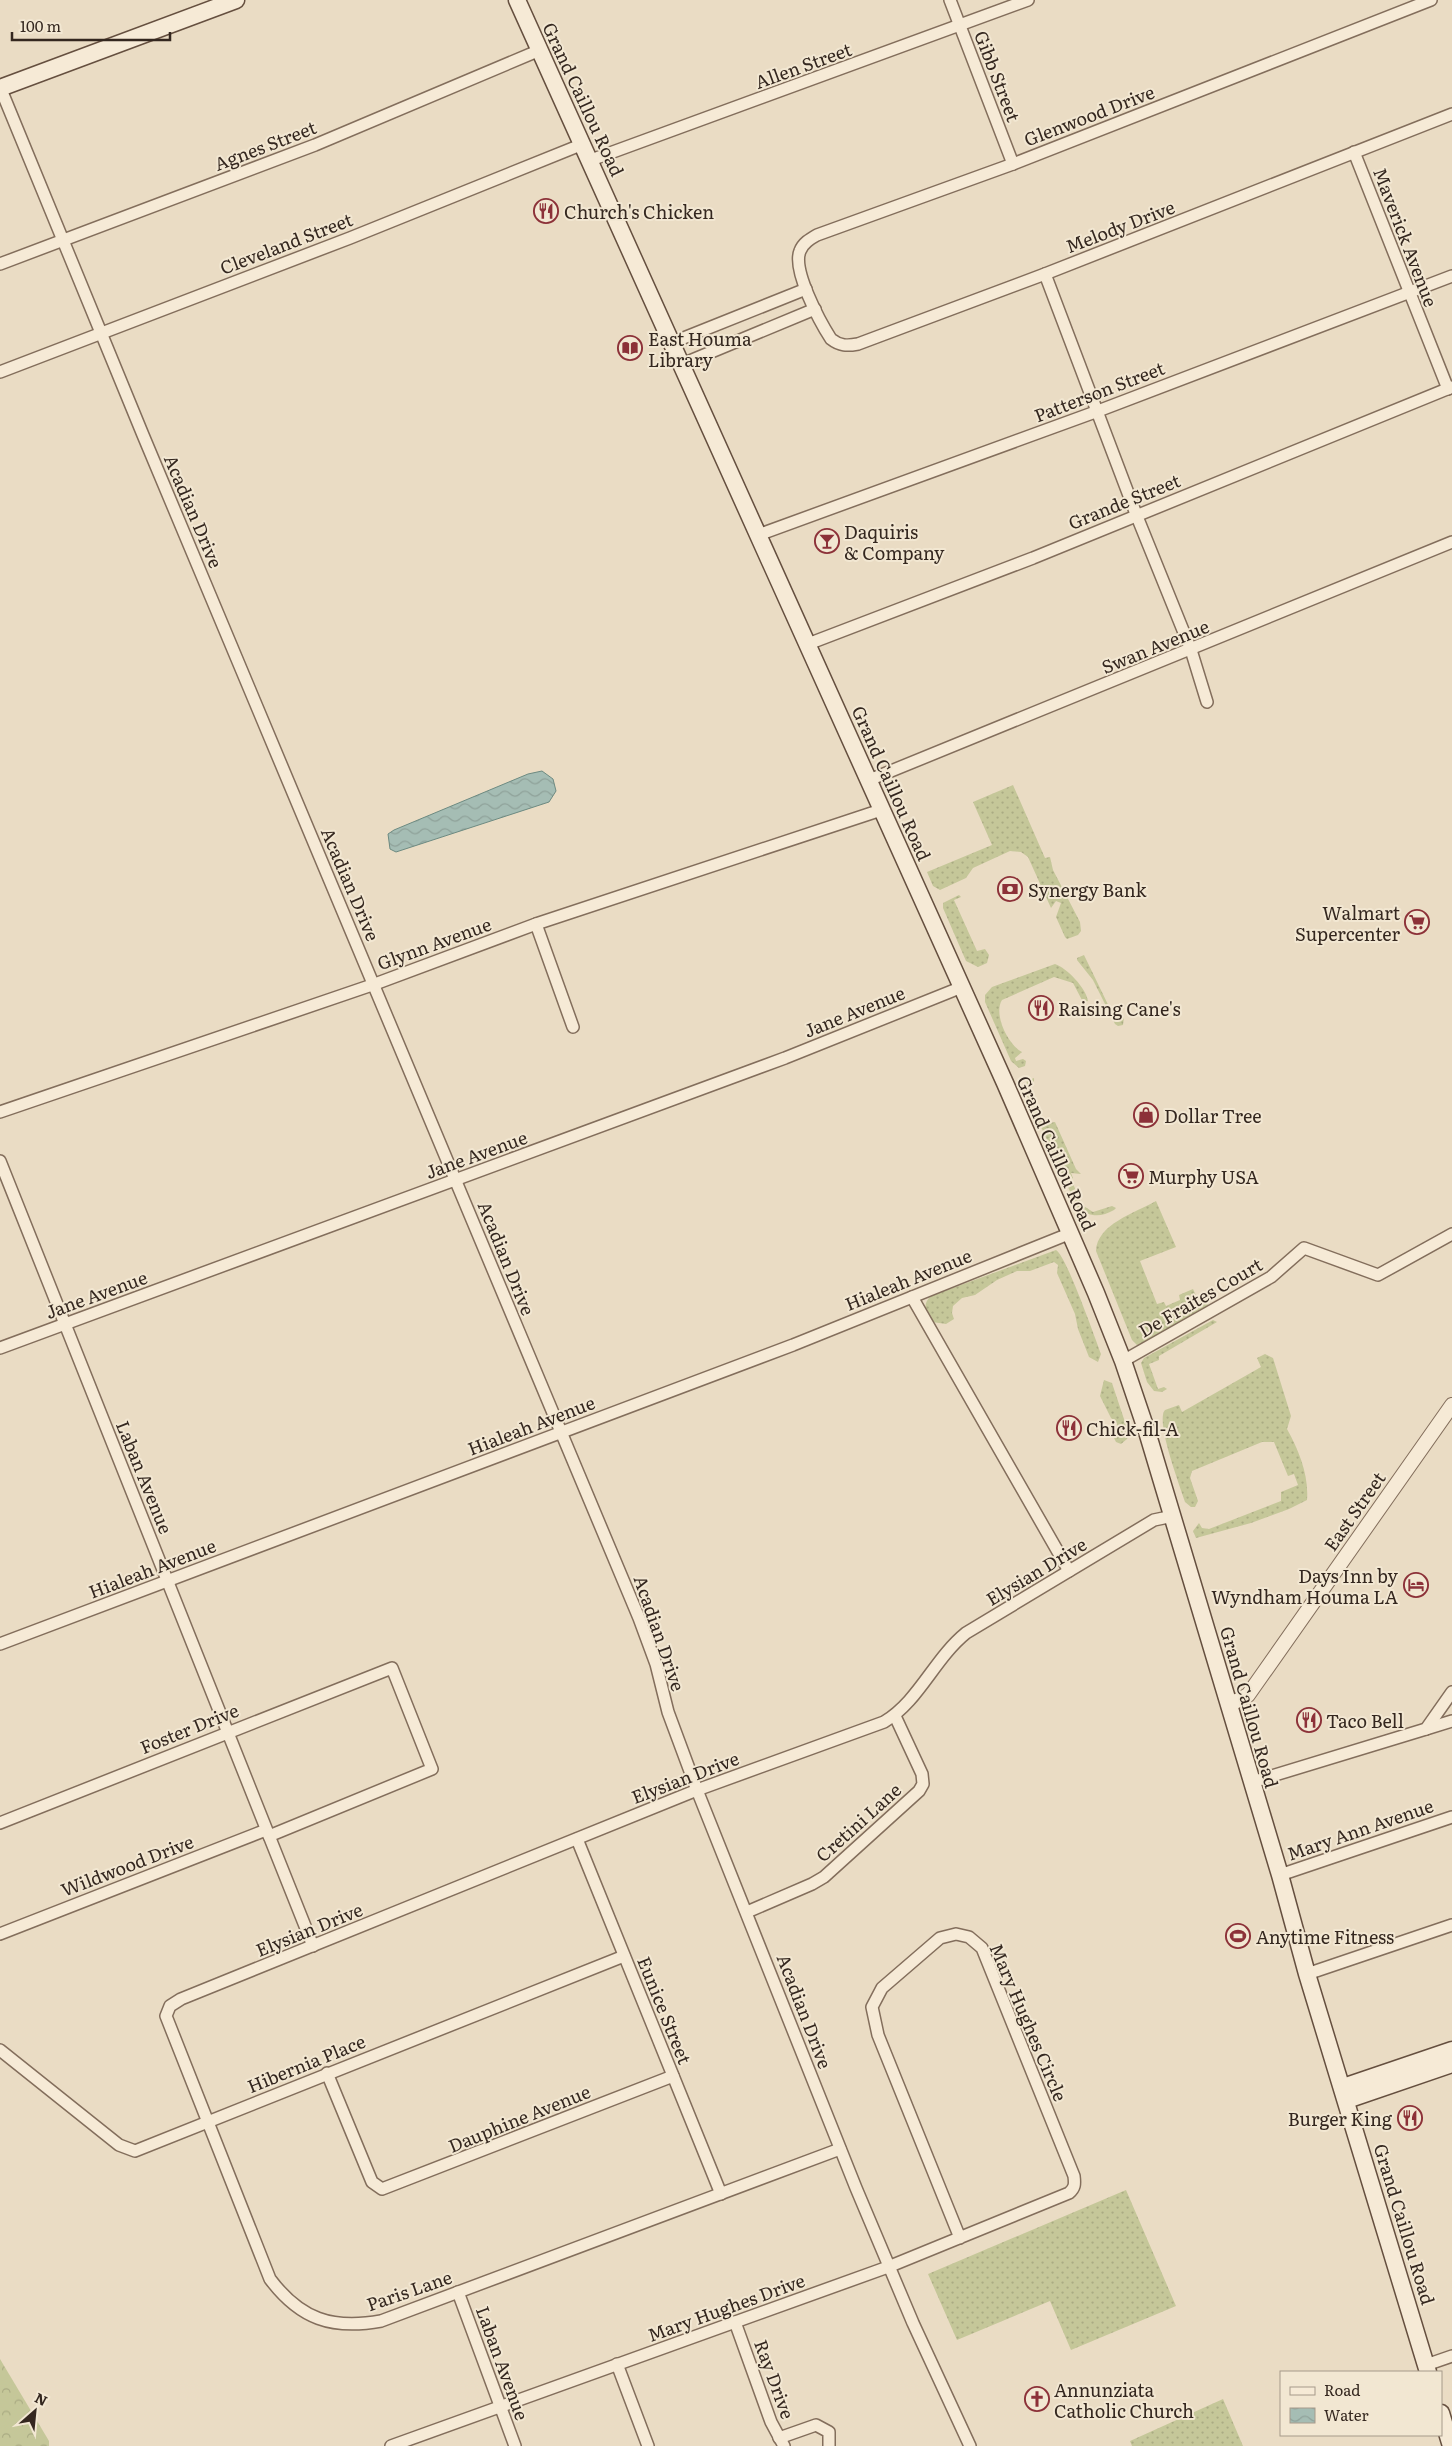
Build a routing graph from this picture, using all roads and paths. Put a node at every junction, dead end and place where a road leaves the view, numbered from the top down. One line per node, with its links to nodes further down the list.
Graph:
1 (236, 0): 8 (main road)
2 (516, 0): 7 (main road, Grand Caillou Road)
3 (950, 0): 6 (street, Gibb Street)
4 (1028, 0): 6 (street, Allen Street)
5 (1431, 0): 13 (street, Glenwood Drive)
6 (960, 25): 12 (street, Allen Street); 13 (street, Gibb Street)
7 (540, 50): 10 (main road, Grand Caillou Road); 14 (street, Agnes Street)
8 (0, 87): 14 (street, Acadian Drive)
9 (1452, 114): 11 (street, Melody Drive)
10 (583, 144): 12 (main road, Grand Caillou Road); 21 (street, Cleveland Street)
11 (1354, 152): 16 (street, Melody Drive); 19 (street, Maverick Avenue)
12 (590, 160): 22 (main road, Grand Caillou Road)
13 (1012, 164): 18 (street, Glenwood Drive)
14 (64, 240): 15 (street, Agnes Street); 21 (street, Acadian Drive)
15 (0, 264)
16 (1045, 274): 20 (street, Melody Drive); 26 (street)
17 (1452, 276): 19 (street, Patterson Street)
18 (806, 289): 20 (street, Glenwood Drive); 22 (street)
19 (1409, 292): 25 (street, Maverick Avenue); 26 (street, Patterson Street)
20 (816, 309): 23 (street)
21 (102, 332): 24 (street, Cleveland Street); 36 (street, Acadian Drive)
22 (672, 343): 23 (main road, Grand Caillou Road)
23 (680, 365): 28 (main road, Grand Caillou Road)
24 (0, 372)
25 (1450, 388): 27 (street, Grande Street)
26 (1098, 411): 27 (street); 28 (street, Patterson Street)
27 (1136, 514): 30 (street, Grande Street); 31 (street)
28 (758, 536): 30 (main road, Grand Caillou Road)
29 (1452, 542): 31 (street, Swan Avenue)
30 (808, 644): 33 (main road, Grand Caillou Road)
31 (1191, 650): 32 (street); 33 (street, Swan Avenue)
32 (1207, 702)
33 (869, 780): 34 (main road, Grand Caillou Road)
34 (881, 810): 35 (street, Glynn Avenue); 37 (main road, Grand Caillou Road)
35 (536, 924): 36 (street, Glynn Avenue); 38 (street)
36 (375, 984): 39 (street, Glynn Avenue); 41 (street, Acadian Drive)
37 (962, 987): 41 (street, Jane Avenue); 42 (main road, Grand Caillou Road)
38 (574, 1027)
39 (0, 1112)
40 (0, 1161): 45 (street, Laban Avenue)
41 (456, 1180): 45 (street, Jane Avenue); 49 (street, Acadian Drive)
42 (1071, 1233): 44 (street, Hialeah Avenue); 47 (main road, Grand Caillou Road)
43 (1452, 1234): 47 (street, De Fraites Court)
44 (912, 1297): 49 (street, Hialeah Avenue); 51 (street)
45 (65, 1324): 46 (street, Jane Avenue); 52 (street, Laban Avenue)
46 (0, 1348)
47 (1123, 1361): 50 (main road, Grand Caillou Road)
48 (1452, 1405): 55 (street, East Street)
49 (563, 1432): 52 (street, Hialeah Avenue); 62 (street, Acadian Drive)
50 (1173, 1516): 51 (street, Elysian Drive); 55 (main road, Grand Caillou Road)
51 (1069, 1571): 56 (street, Elysian Drive)
52 (167, 1581): 53 (street, Hialeah Avenue); 59 (street, Laban Avenue)
53 (0, 1644)
54 (1452, 1692): 58 (street)
55 (1229, 1705): 61 (main road, Grand Caillou Road)
56 (895, 1716): 62 (street, Elysian Drive); 68 (street, Cretini Lane)
57 (1452, 1721): 58 (street)
58 (1426, 1729): 61 (street)
59 (227, 1732): 60 (street, Foster Drive); 64 (street, Foster Drive); 65 (street, Laban Avenue)
60 (432, 1770): 65 (street, Wildwood Drive)
61 (1252, 1782): 67 (main road, Grand Caillou Road)
62 (697, 1790): 66 (street, Elysian Drive); 68 (street, Acadian Drive)
63 (1452, 1817): 67 (street, Mary Ann Avenue)
64 (0, 1822)
65 (267, 1833): 70 (street, Wildwood Drive); 71 (street, Laban Avenue)
66 (577, 1839): 71 (street, Elysian Drive); 72 (street, Eunice Street)
67 (1280, 1875): 73 (main road, Grand Caillou Road)
68 (747, 1912): 82 (street, Acadian Drive)
69 (1452, 1925): 73 (street)
70 (0, 1934)
71 (312, 1946): 74 (street, Elysian Drive)
72 (624, 1956): 78 (street, Hibernia Place); 79 (street, Eunice Street)
73 (1307, 1974): 80 (main road, Grand Caillou Road)
74 (169, 2009): 81 (street, Paris Lane)
75 (0, 2050): 81 (street, Hibernia Place)
76 (1452, 2050): 80 (main road)
77 (1452, 2064): 80 (main road)
78 (327, 2073): 79 (street, Dauphine Avenue); 81 (street, Hibernia Place)
79 (673, 2076): 84 (street, Eunice Street)
80 (1345, 2093): 91 (main road, Grand Caillou Road)
81 (208, 2121): 87 (street, Paris Lane)
82 (840, 2149): 84 (street, Paris Lane); 86 (street, Acadian Drive)
83 (1069, 2193): 85 (street, Mary Hughes Drive); 85 (street, Mary Hughes Circle)
84 (721, 2194): 87 (street, Paris Lane)
85 (960, 2238): 86 (street, Mary Hughes Drive)
86 (888, 2268): 88 (street, Mary Hughes Drive); 99 (street, Acadian Drive)
87 (458, 2292): 92 (street, Laban Avenue)
88 (735, 2322): 90 (street, Mary Hughes Drive); 94 (street, Ray Drive)
89 (1452, 2356): 91 (street)
90 (617, 2364): 92 (street, Mary Hughes Drive); 97 (street)
91 (1427, 2368)
92 (501, 2406): 95 (street, Mary Hughes Drive); 96 (street, Laban Avenue)
93 (1442, 2416): 100 (main road)
94 (782, 2442): 98 (street)
95 (391, 2446)
96 (516, 2446)
97 (648, 2446)
98 (829, 2446)
99 (970, 2446)
100 (1451, 2446)

